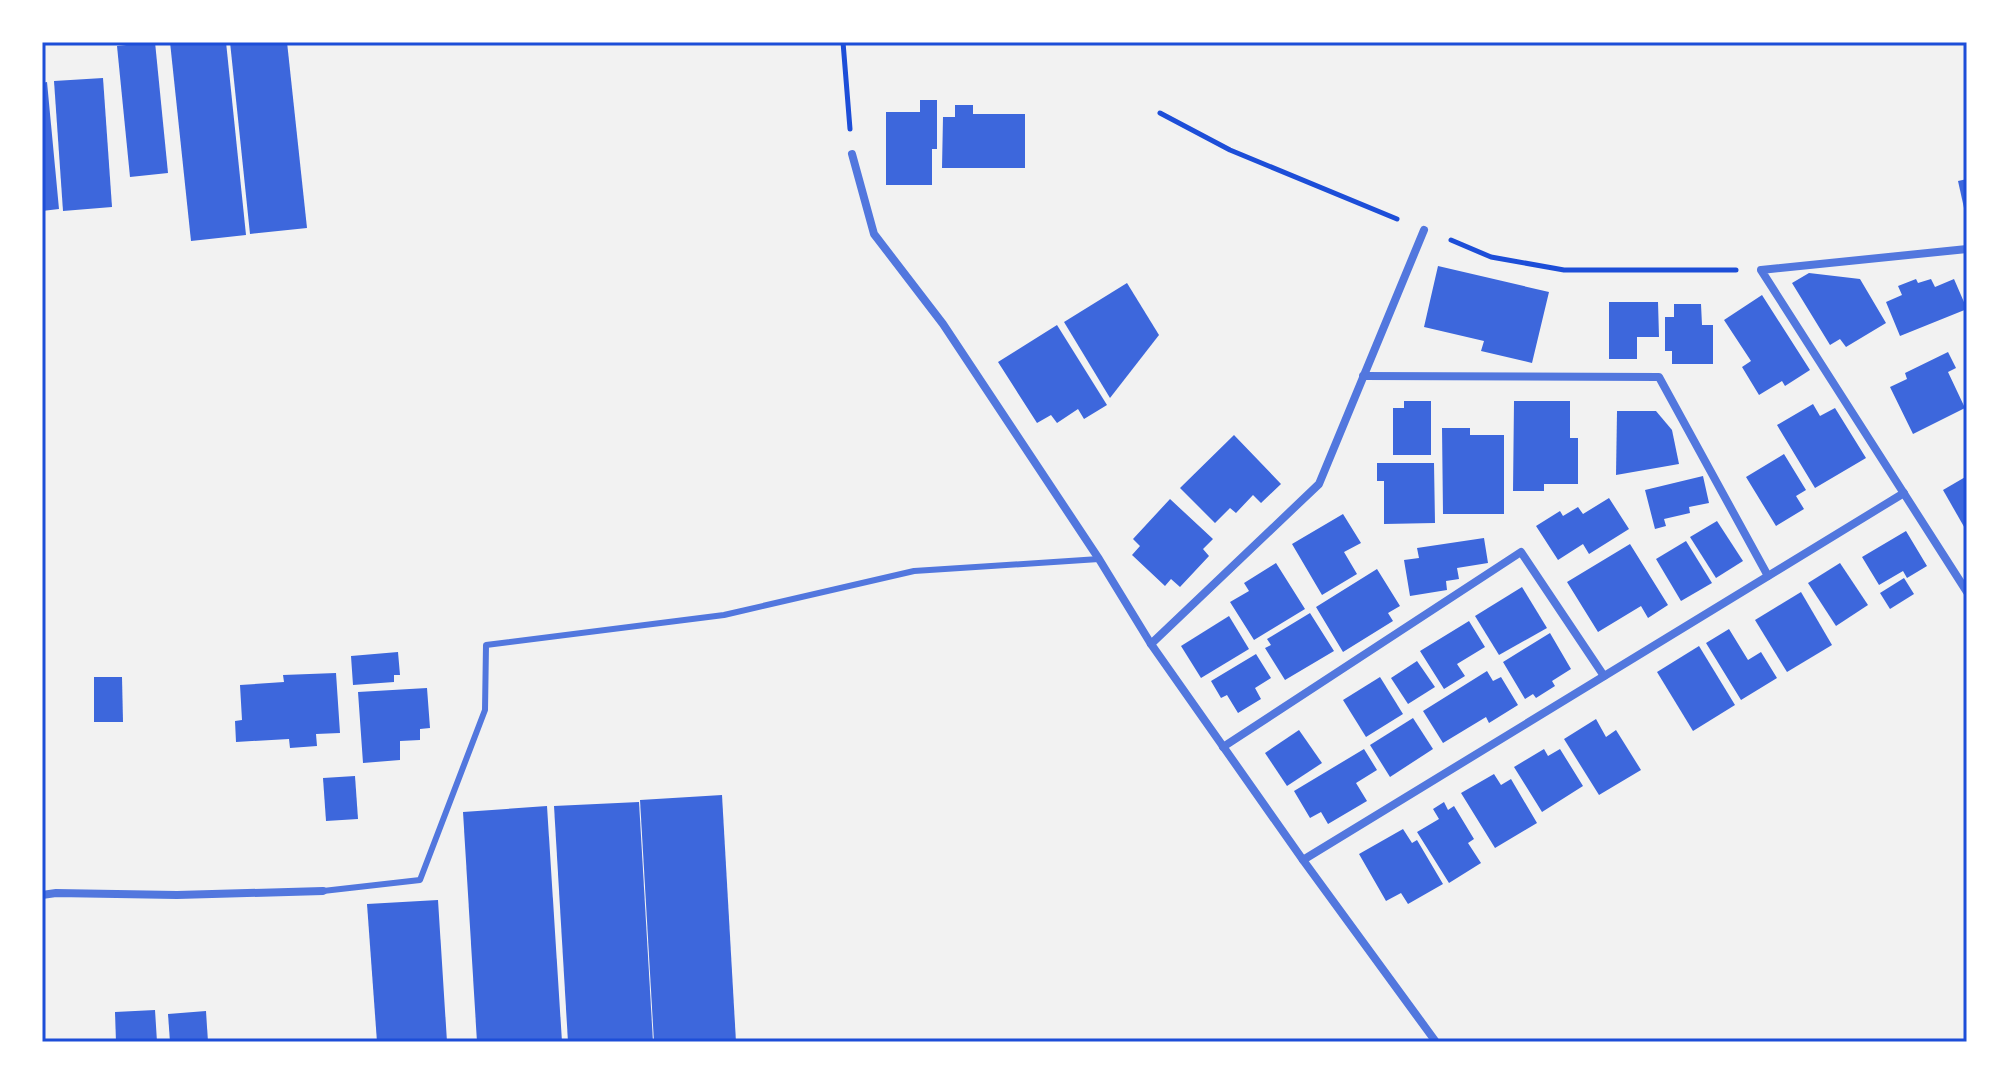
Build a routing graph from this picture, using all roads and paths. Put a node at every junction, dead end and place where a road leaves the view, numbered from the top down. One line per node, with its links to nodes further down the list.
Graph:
1 (843, 42): 2 (path)
2 (852, 154): 7 (street)
3 (1424, 230): 5 (street)
4 (1967, 249): 6 (street)
5 (1363, 376): 8 (street); 10 (street)
6 (1904, 493): 8 (street); 9 (street)
7 (1099, 559): 10 (street); 14 (lane)
8 (1768, 576): 11 (street)
9 (1967, 592)
10 (1151, 644): 12 (street)
11 (1604, 676): 12 (street); 13 (street)
12 (1223, 747): 13 (street)
13 (1303, 860): 16 (street)
14 (323, 891): 15 (street)
15 (42, 895)
16 (1436, 1042)

